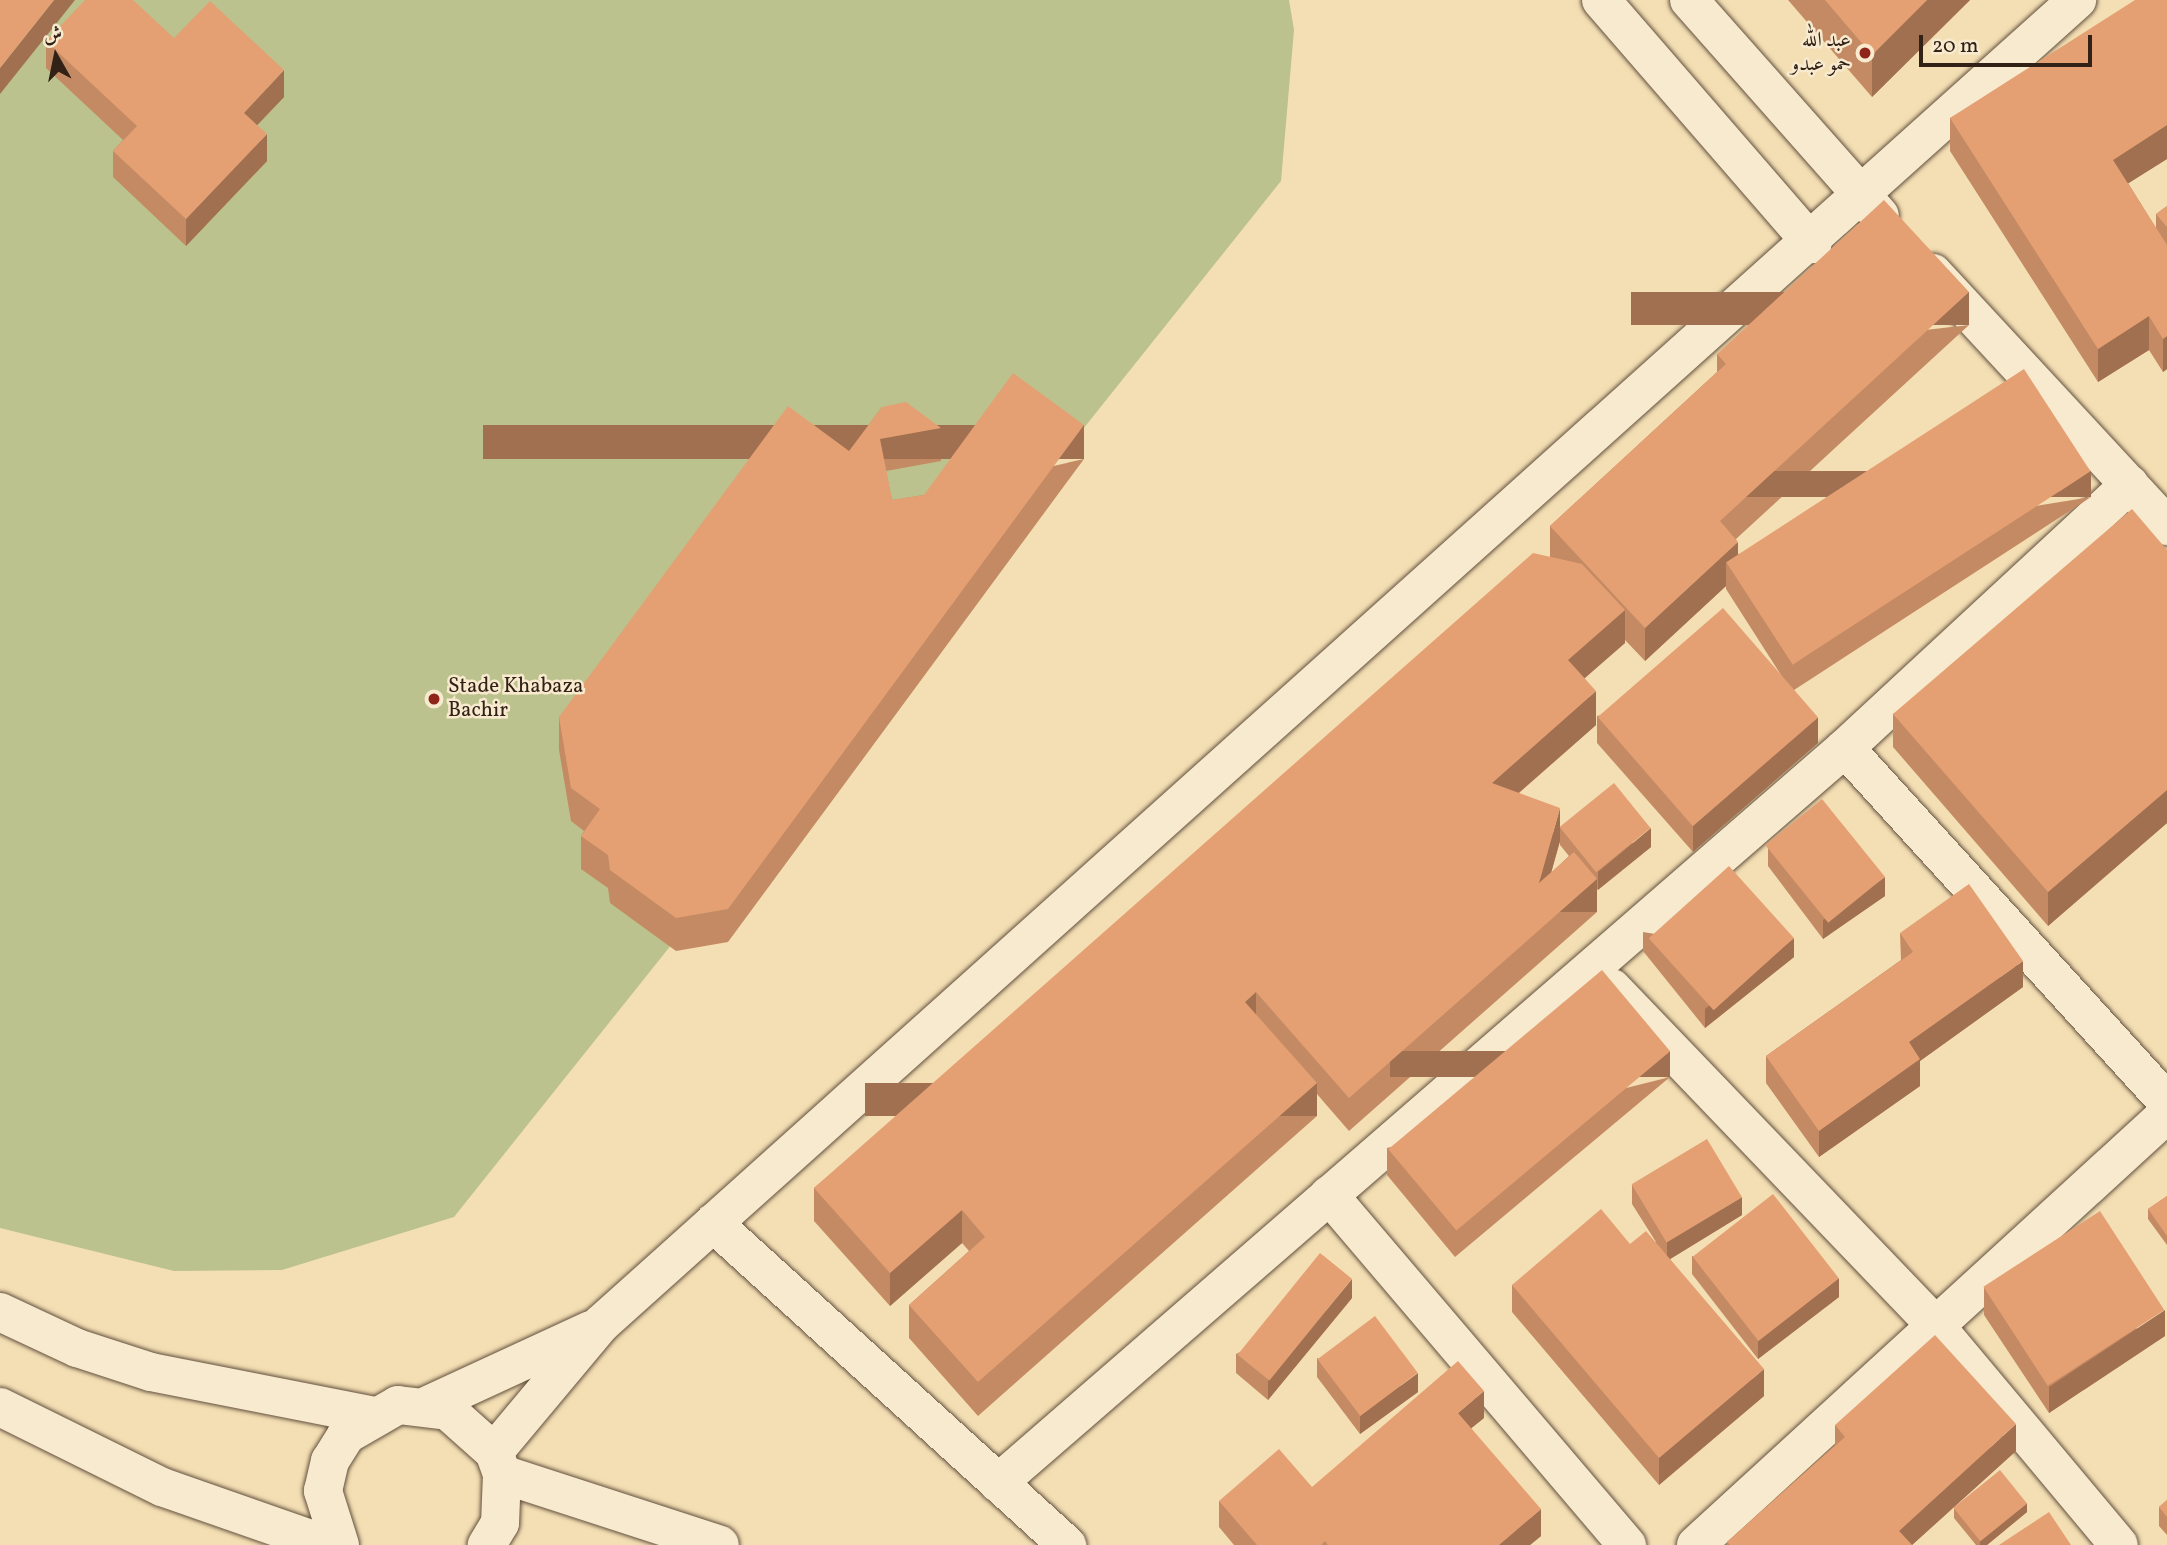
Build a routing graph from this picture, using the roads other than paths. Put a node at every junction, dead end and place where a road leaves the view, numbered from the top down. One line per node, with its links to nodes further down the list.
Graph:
1 (1601, 0): 5 (street)
2 (1689, 0): 4 (street)
3 (2077, 0): 4 (street)
4 (1863, 198): 5 (street); 6 (street)
5 (1812, 244): 13 (street)
6 (2130, 484): 7 (street); 8 (street)
7 (2167, 526)
8 (1845, 748): 9 (street); 10 (street)
9 (1592, 967): 12 (street); 16 (street)
10 (2167, 1102)
11 (2167, 1115): 16 (street)
12 (1329, 1195): 21 (street); 27 (street)
13 (713, 1223): 15 (street); 21 (street)
14 (0, 1312): 19 (street)
15 (601, 1324): 17 (street); 20 (street)
16 (1934, 1324): 28 (street); 29 (street)
17 (428, 1405): 19 (street); 20 (street)
18 (0, 1407): 22 (street)
19 (371, 1415): 23 (street)
20 (498, 1463): 24 (street); 25 (street)
21 (998, 1483): 26 (street)
22 (328, 1545)
23 (340, 1545)
24 (487, 1545)
25 (720, 1545)
26 (1067, 1545)
27 (1627, 1545)
28 (1696, 1545)
29 (2119, 1545)

